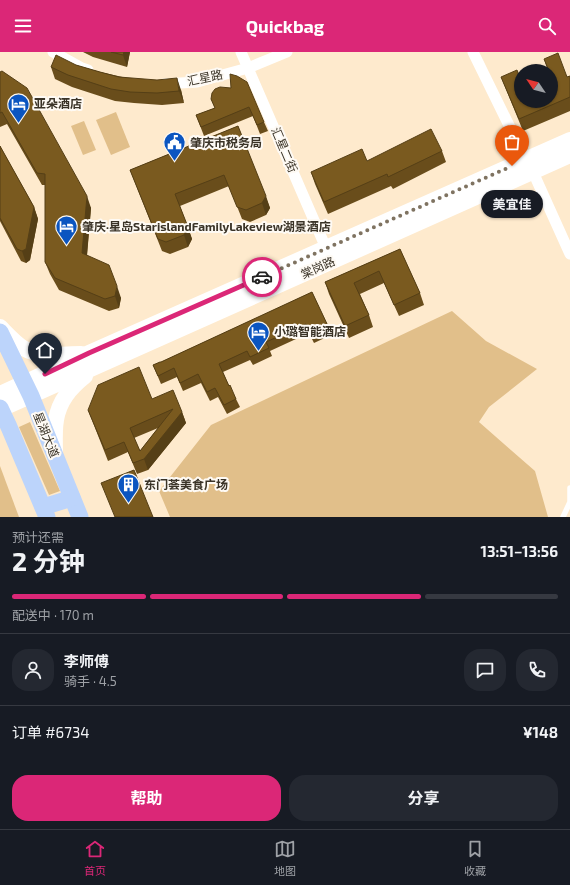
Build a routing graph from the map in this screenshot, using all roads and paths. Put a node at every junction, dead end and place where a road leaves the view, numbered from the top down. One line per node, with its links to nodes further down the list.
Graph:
1 (54, 52): 6 (street)
2 (241, 52): 5 (street, 汇星二街)
3 (287, 52): 5 (street, 汇星路)
4 (473, 52): 10 (street)
5 (248, 68): 7 (street, 汇星路); 11 (street, 汇星二街)
6 (95, 72)
7 (154, 83)
8 (570, 140): 10 (main road, 棠岗路)
9 (570, 155): 10 (main road, 棠岗路)
10 (530, 166): 11 (main road, 棠岗路); 12 (street); 13 (main road, 棠岗路)
11 (326, 248): 13 (main road, 棠岗路)
12 (570, 254)
13 (244, 293): 16 (main road, 棠岗路)
14 (0, 327): 16 (main road)
15 (0, 332): 17 (main road, 星湖大道)
16 (92, 360): 17 (main road, 棠岗路); 19 (main road)
17 (27, 390): 18 (main road, 棠岗路); 19 (main road, 星湖大道)
18 (0, 404): 22 (main road)
19 (55, 456): 21 (main road, 星湖大道)
20 (570, 488): 24 (lane)
21 (72, 498): 22 (main road); 23 (main road, 星湖大道)
22 (45, 512)
23 (80, 517)
24 (564, 517)

